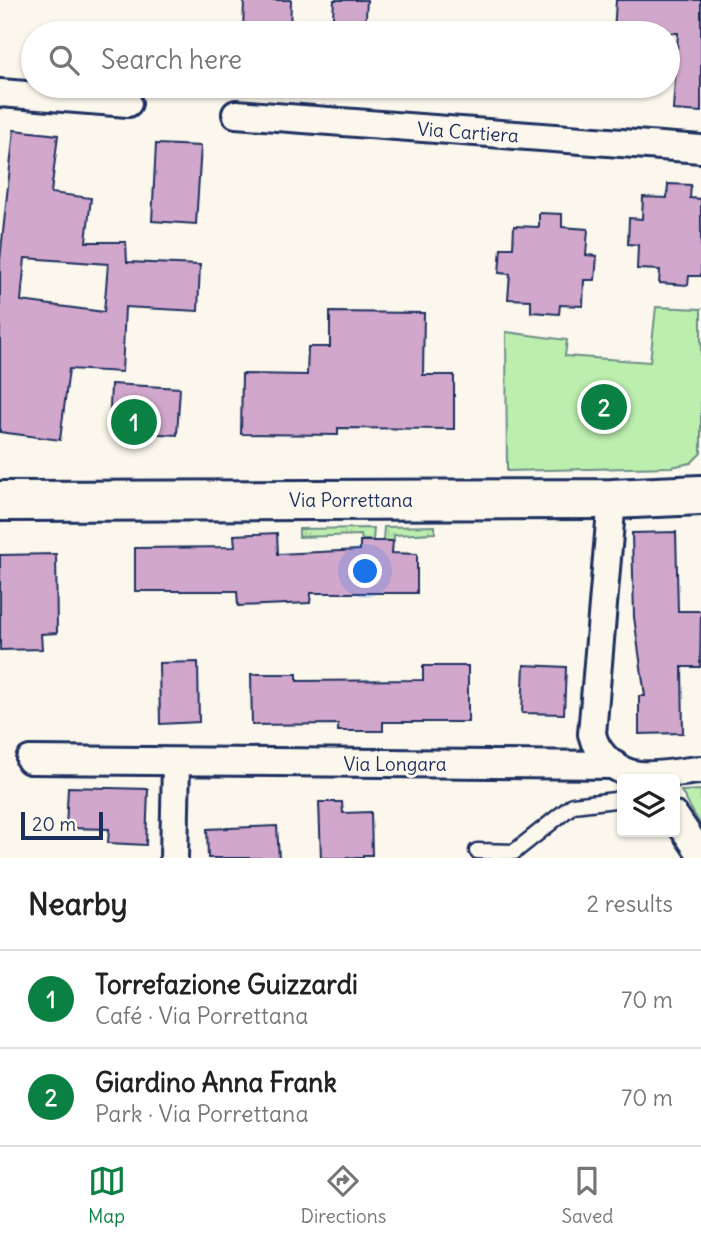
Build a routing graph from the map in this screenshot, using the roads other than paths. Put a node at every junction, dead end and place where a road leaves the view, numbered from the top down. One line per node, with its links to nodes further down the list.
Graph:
1 (0, 93): 2 (street)
2 (21, 95)
3 (64, 98): 4 (street)
4 (128, 103)
5 (236, 114): 6 (street, Via Cartiera)
6 (701, 149)
7 (612, 499): 8 (main road, Via Porrettana); 9 (main road, Via Porrettana); 13 (street)
8 (699, 499)
9 (0, 501)
10 (30, 760): 11 (street, Via Longara)
11 (176, 762): 13 (street, Via Longara); 18 (street)
12 (701, 770): 13 (street, Via Longara)
13 (631, 773)
14 (617, 799): 16 (lane)
15 (680, 823): 17 (street)
16 (477, 852)
17 (701, 854)
18 (174, 858)

